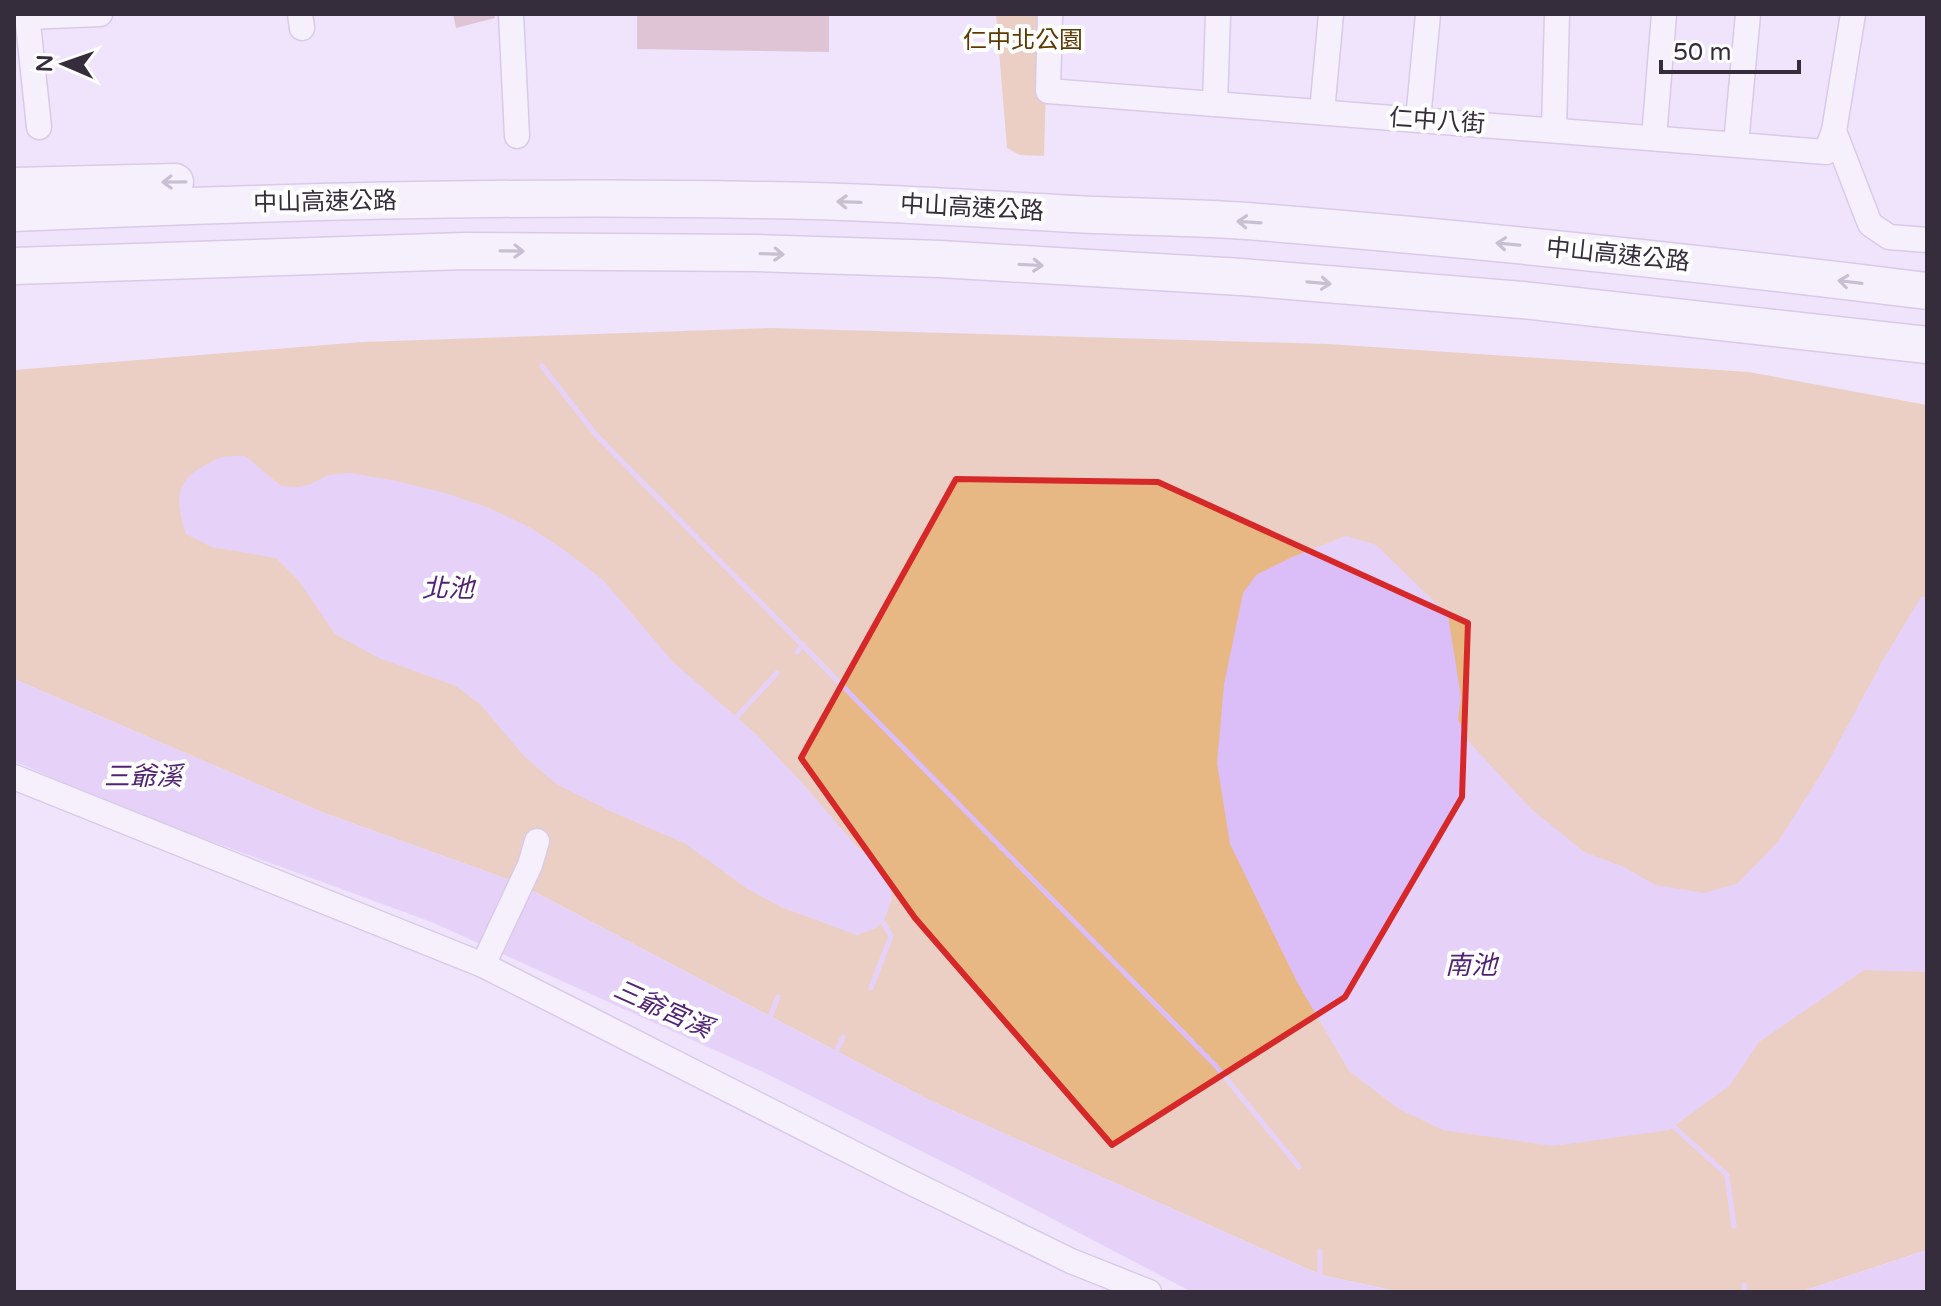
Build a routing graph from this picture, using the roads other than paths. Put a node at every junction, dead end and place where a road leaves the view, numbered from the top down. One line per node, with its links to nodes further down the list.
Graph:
1 (100, 14): 11 (street)
2 (511, 14): 17 (street)
3 (1050, 14): 12 (street, 仁中八街)
4 (1218, 14): 12 (street)
5 (1331, 14): 13 (street)
6 (1428, 14): 14 (street)
7 (1557, 14): 16 (street)
8 (1664, 14): 18 (street)
9 (1748, 14): 20 (street)
10 (1853, 14): 19 (street)
11 (27, 16): 15 (street)
12 (1215, 104): 13 (street, 仁中八街)
13 (1322, 112): 14 (street, 仁中八街)
14 (1418, 120): 16 (street, 仁中八街)
15 (39, 127)
16 (1554, 130): 18 (street, 仁中八街)
17 (517, 136)
18 (1654, 138): 20 (street, 仁中八街)
19 (1830, 141): 20 (street, 仁中八街); 24 (street)
20 (1736, 144)
21 (14, 186): 22 (highway, one-way to 21)
22 (755, 200): 23 (highway, 中山高速公路); 28 (highway, 中山高速公路, one-way to 22)
23 (14, 213)
24 (1927, 240)
25 (464, 251): 26 (highway); 27 (highway); 29 (highway, one-way to 29)
26 (14, 266)
27 (14, 288)
28 (1927, 291)
29 (1927, 345)
30 (14, 777): 32 (street)
31 (537, 841): 32 (street)
32 (486, 960): 33 (street)
33 (1149, 1292)

